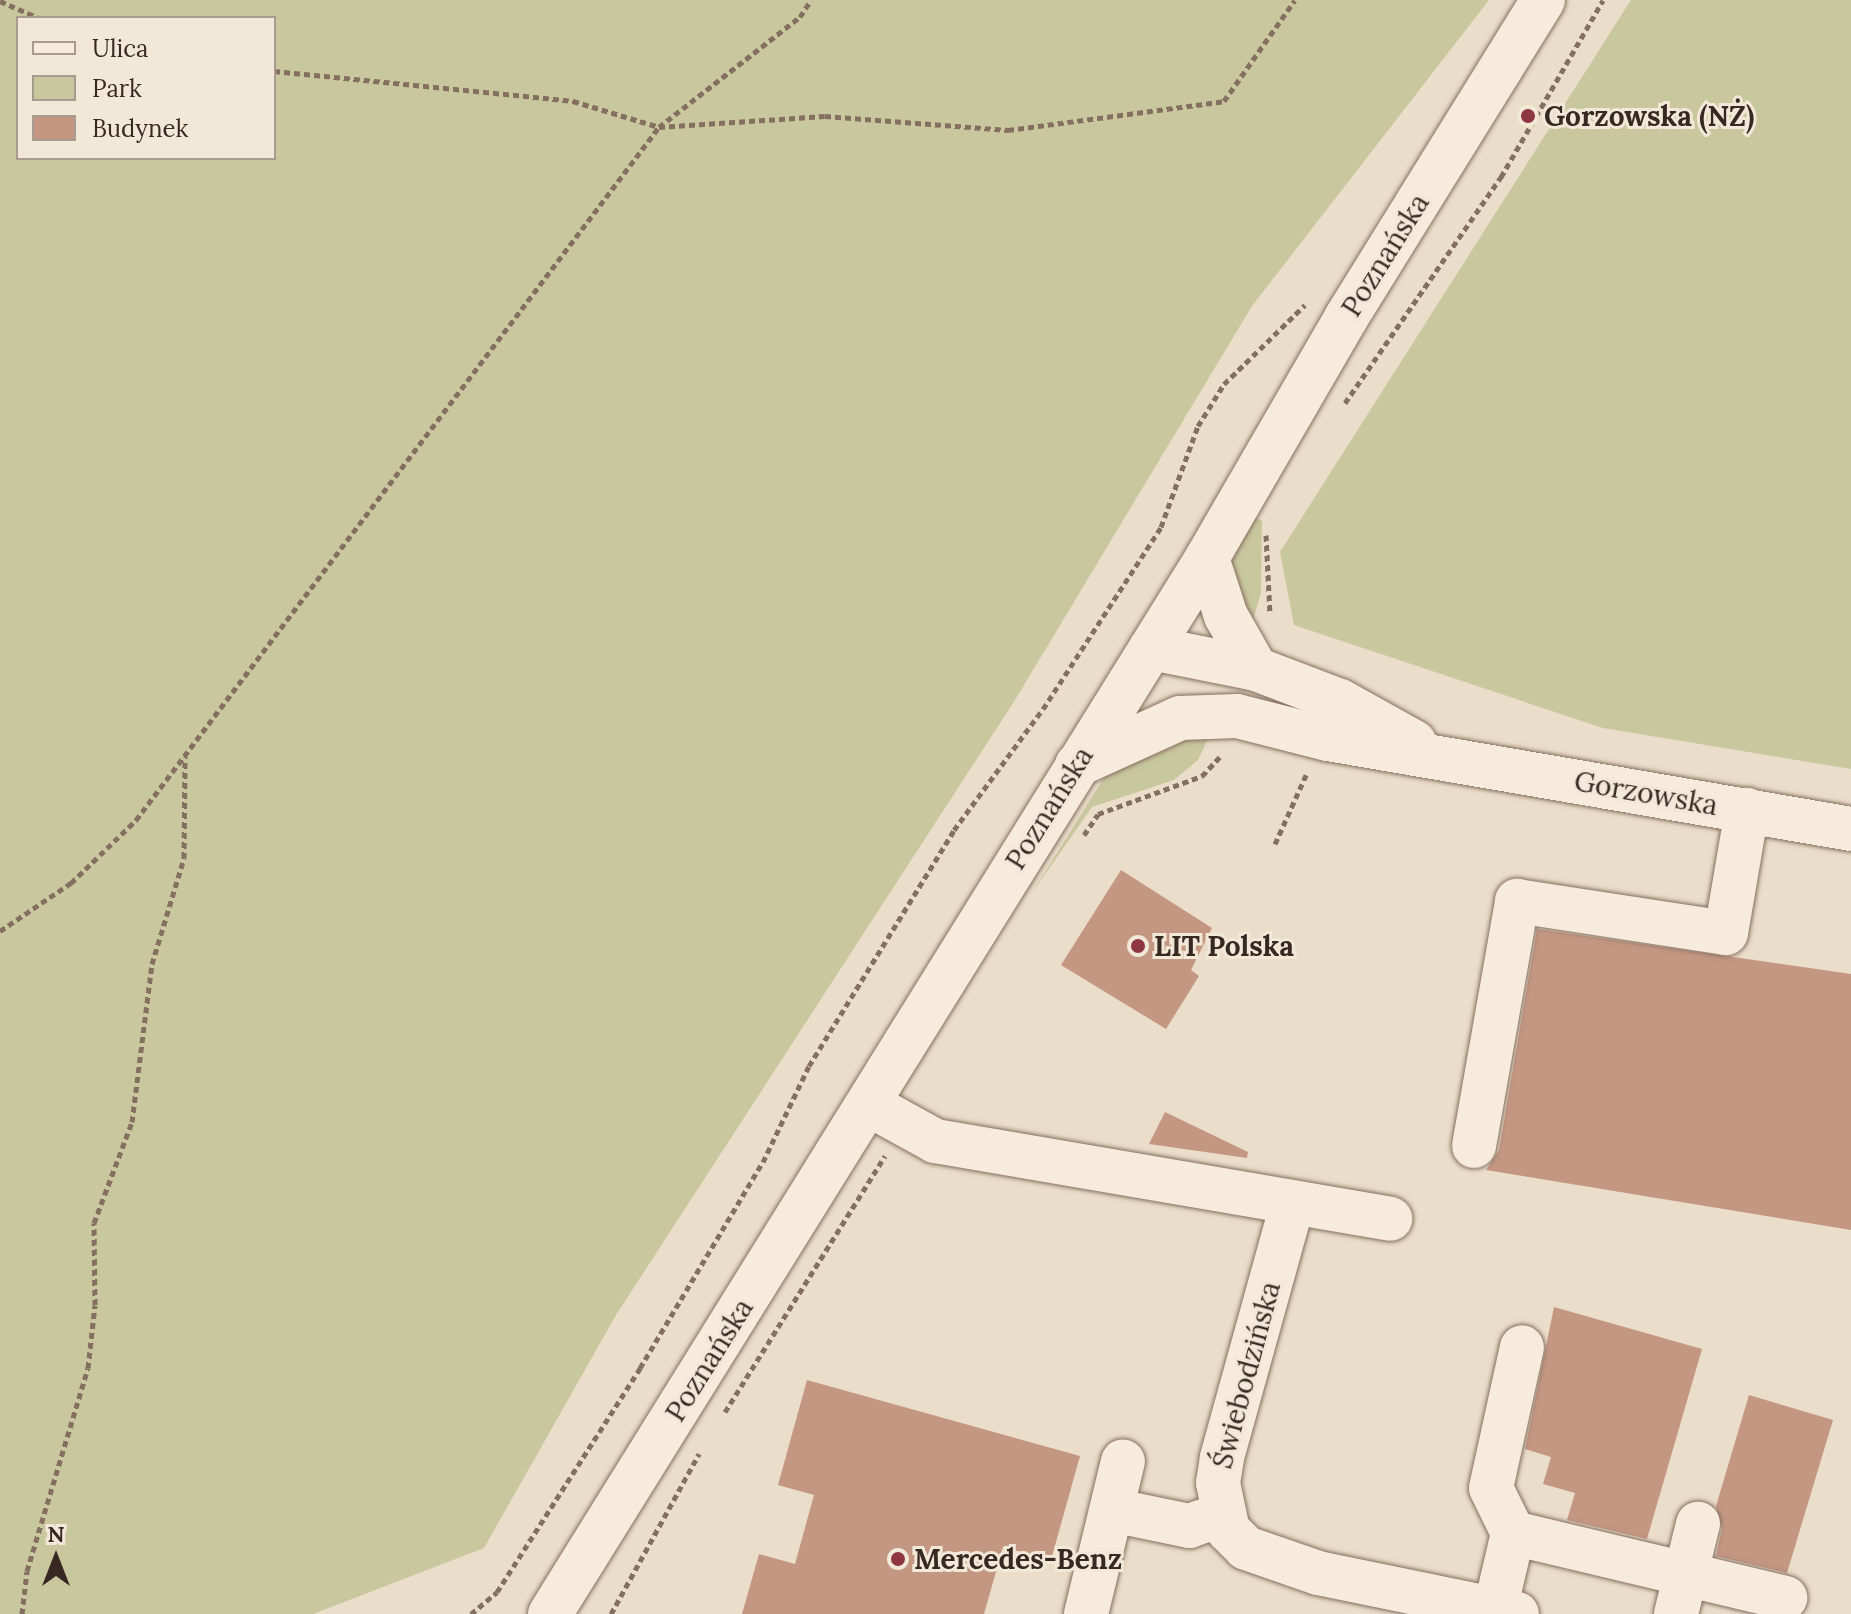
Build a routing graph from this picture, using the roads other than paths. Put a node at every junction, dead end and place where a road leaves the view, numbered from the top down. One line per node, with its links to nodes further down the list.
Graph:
1 (1543, 0): 2 (street, Poznańska)
2 (1207, 558): 3 (street, Poznańska); 4 (street)
3 (1151, 648): 4 (street, Gorzowska); 5 (street, Gorzowska); 7 (street, Poznańska)
4 (1256, 669): 6 (street, Gorzowska)
5 (1232, 730): 6 (street, Gorzowska); 7 (street, Gorzowska)
6 (1440, 757): 8 (street, Gorzowska)
7 (1075, 766): 10 (street, Poznańska)
8 (1747, 810): 9 (street, Gorzowska); 11 (street)
9 (1851, 829)
10 (885, 1116): 12 (street); 23 (street, Poznańska)
11 (1474, 1146)
12 (1292, 1205): 13 (street); 17 (street, Świebodzińska)
13 (1390, 1219)
14 (1522, 1347): 19 (street)
15 (1123, 1461): 16 (street)
16 (1112, 1510): 17 (street); 24 (street)
17 (1223, 1514): 22 (street, Świebodzińska)
18 (1698, 1524): 20 (street)
19 (1513, 1533): 20 (street); 22 (street)
20 (1681, 1594): 21 (street)
21 (1785, 1598)
22 (1486, 1610)
23 (550, 1614)
24 (1086, 1614)

